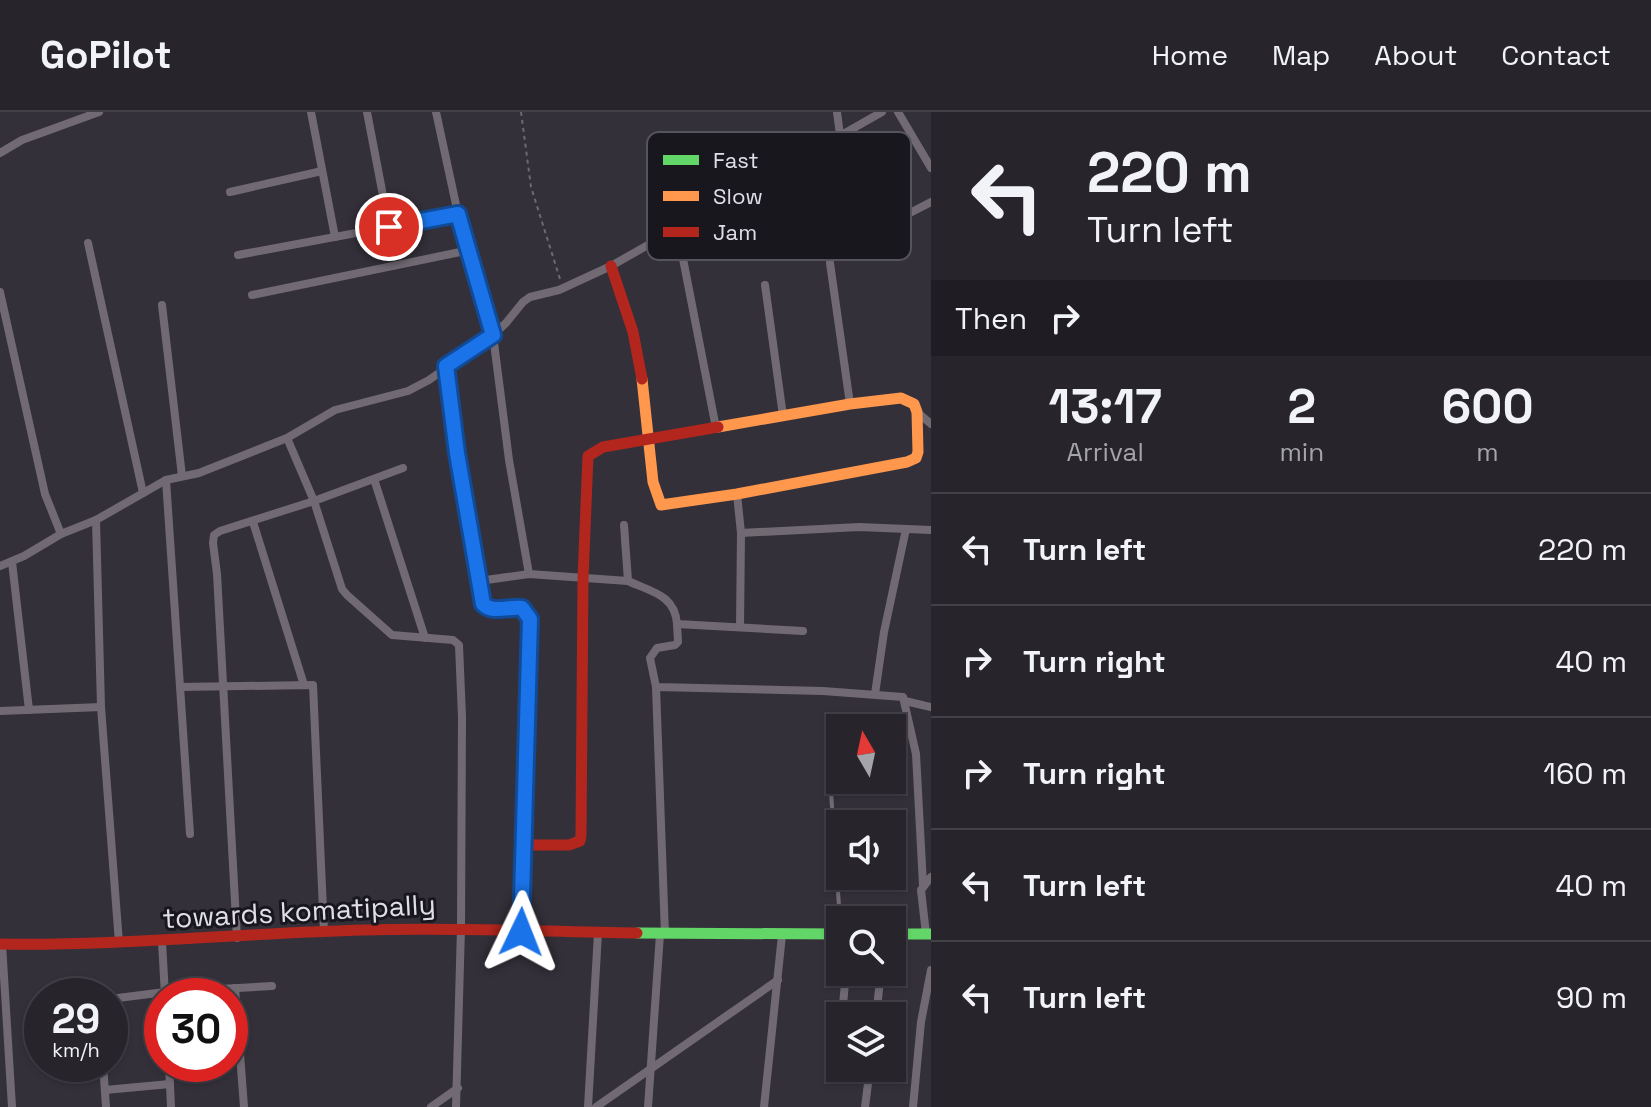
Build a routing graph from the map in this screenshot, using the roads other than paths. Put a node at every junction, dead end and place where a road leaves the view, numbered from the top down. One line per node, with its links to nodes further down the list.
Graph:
1 (99, 112): 12 (street)
2 (311, 112): 14 (street)
3 (367, 112): 19 (street)
4 (436, 112): 18 (street)
5 (837, 112): 8 (street)
6 (882, 112): 9 (street)
7 (898, 112): 10 (street)
8 (840, 132)
9 (845, 132)
10 (910, 132)
11 (911, 134): 13 (street)
12 (0, 153)
13 (931, 168)
14 (322, 171): 15 (street); 20 (street)
15 (230, 192)
16 (931, 202): 17 (street)
17 (911, 212)
18 (458, 214): 19 (street); 23 (street)
19 (389, 227): 20 (street)
20 (335, 237): 24 (street)
21 (88, 243): 45 (street)
22 (647, 245): 27 (street)
23 (470, 250): 30 (street); 32 (street)
24 (238, 255)
25 (683, 260): 38 (street)
26 (830, 263): 34 (street)
27 (611, 266): 32 (street); 40 (street)
28 (765, 285): 36 (street)
29 (0, 292): 54 (street)
30 (252, 295)
31 (162, 305): 42 (street)
32 (493, 335): 33 (street); 57 (street)
33 (446, 366): 39 (street); 59 (street)
34 (850, 404): 35 (street); 36 (street)
35 (917, 412): 37 (street); 46 (street)
36 (783, 416): 38 (street)
37 (931, 424)
38 (716, 428): 40 (street)
39 (287, 438): 42 (street); 47 (street)
40 (649, 440): 46 (street); 58 (street)
41 (403, 468): 43 (street)
42 (182, 476): 44 (street)
43 (374, 479): 47 (street); 64 (street)
44 (166, 480): 45 (street); 67 (street)
45 (143, 493): 48 (street)
46 (737, 494): 53 (street)
47 (314, 501): 49 (street); 64 (street)
48 (96, 520): 54 (street); 71 (street)
49 (253, 522): 65 (street); 66 (street)
50 (624, 525): 60 (street)
51 (906, 529): 52 (street); 53 (street); 69 (street)
52 (931, 530)
53 (741, 533): 62 (street)
54 (61, 534): 55 (street)
55 (12, 562): 56 (street); 73 (street)
56 (0, 566)
57 (529, 574): 58 (street); 59 (street)
58 (583, 579): 60 (street); 77 (street)
59 (479, 581): 77 (street)
60 (628, 581): 61 (street)
61 (677, 624): 62 (street); 68 (street)
62 (740, 627): 63 (street)
63 (803, 631)
64 (425, 638): 80 (street)
65 (304, 685): 66 (street); 81 (street)
66 (223, 686): 67 (street); 89 (street)
67 (180, 687): 76 (street)
68 (656, 687): 69 (street); 84 (street)
69 (875, 694): 70 (street)
70 (905, 701): 72 (street); 78 (street)
71 (101, 707): 73 (street); 91 (street)
72 (931, 707)
73 (29, 710): 74 (street)
74 (0, 711)
75 (831, 794): 79 (lane)
76 (190, 834)
77 (524, 845): 82 (street)
78 (931, 878): 87 (street)
79 (839, 906)
80 (461, 928): 81 (street, towards komatipally); 82 (street, towards komatipally); 103 (street)
81 (324, 932): 89 (street, towards komatipally)
82 (521, 932): 83 (street, towards komatipally)
83 (598, 933): 84 (street, towards komatipally); 111 (street)
84 (663, 934): 88 (street, towards komatipally); 98 (street)
85 (826, 934): 88 (street, towards komatipally)
86 (906, 934): 87 (street)
87 (929, 934)
88 (782, 935): 95 (street)
89 (237, 938): 90 (street, towards komatipally)
90 (162, 942): 91 (street, towards komatipally); 94 (street)
91 (119, 943): 92 (street, towards komatipally)
92 (1, 944): 105 (street)
93 (931, 970): 116 (street)
94 (164, 978)
95 (778, 980): 98 (street); 114 (street)
96 (272, 986): 97 (street)
97 (248, 987)
98 (651, 1069): 112 (street); 113 (street)
99 (104, 1082): 104 (street)
100 (242, 1082): 108 (street)
101 (868, 1082): 115 (street)
102 (170, 1084): 104 (street); 107 (street)
103 (458, 1088): 109 (street); 110 (street)
104 (105, 1090): 106 (street)
105 (12, 1107)
106 (106, 1107)
107 (171, 1107)
108 (244, 1107)
109 (431, 1107)
110 (456, 1107)
111 (588, 1107)
112 (596, 1107)
113 (648, 1107)
114 (764, 1107)
115 (865, 1107)
116 (913, 1107)

